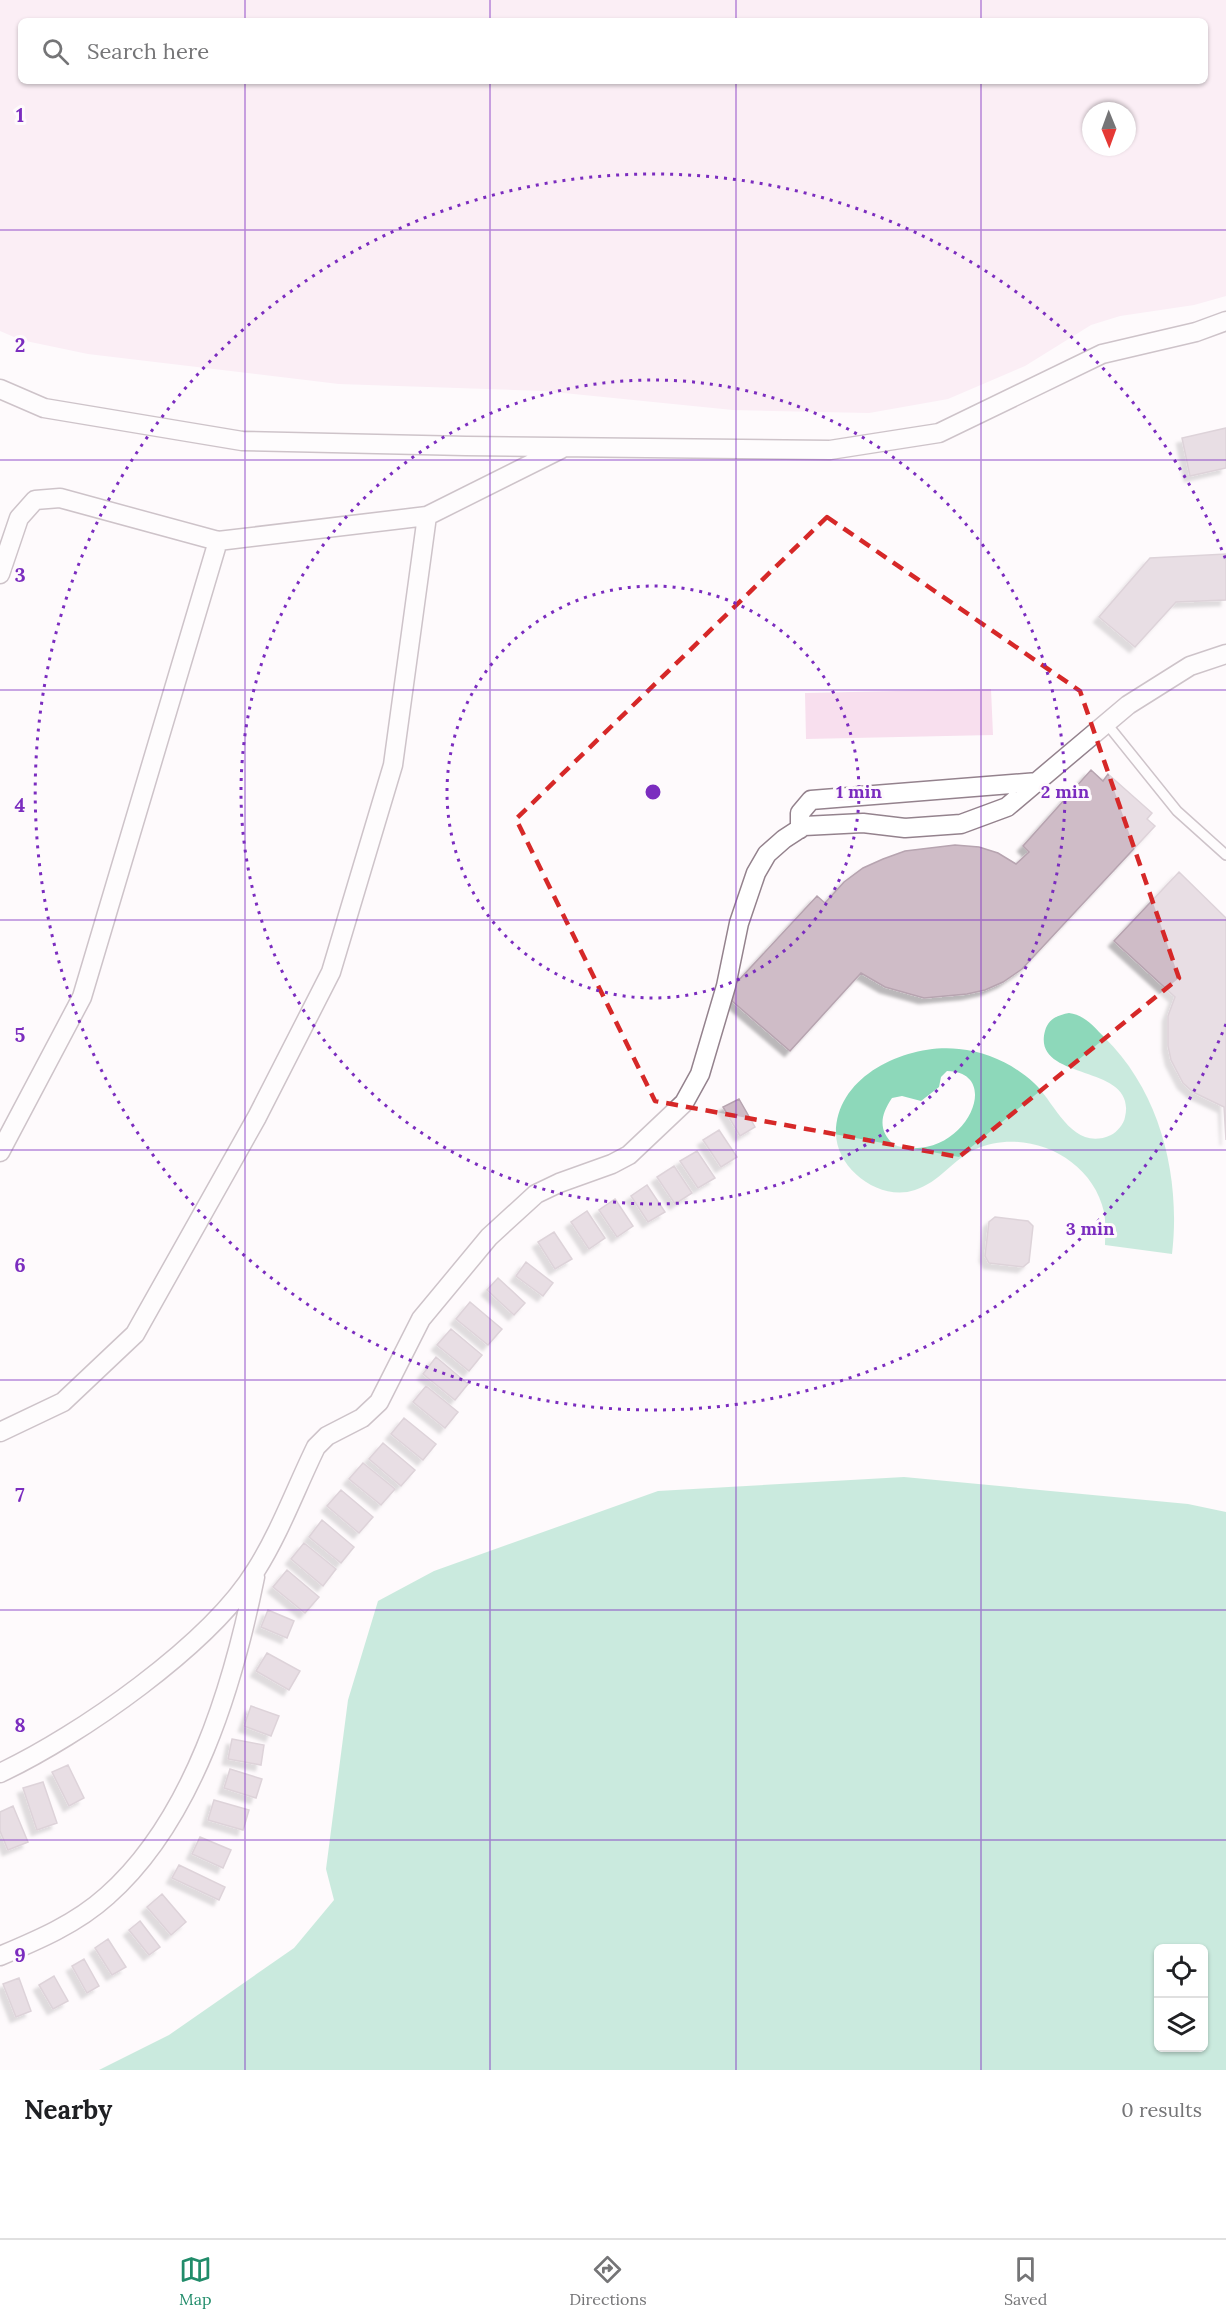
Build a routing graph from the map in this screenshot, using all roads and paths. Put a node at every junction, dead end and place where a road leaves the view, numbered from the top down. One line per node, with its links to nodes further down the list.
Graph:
1 (1226, 321): 3 (street)
2 (0, 389): 3 (street)
3 (565, 447): 4 (street)
4 (428, 516): 5 (street); 13 (street)
5 (218, 542): 6 (street); 12 (street)
6 (0, 574)
7 (1226, 654): 8 (street)
8 (1107, 723): 9 (street); 11 (lane)
9 (1038, 782): 10 (street); 10 (street)
10 (800, 829): 14 (street)
11 (1226, 855)
12 (0, 1152)
13 (0, 1432)
14 (256, 1570): 15 (street); 16 (street)
15 (0, 1773)
16 (0, 1956)

